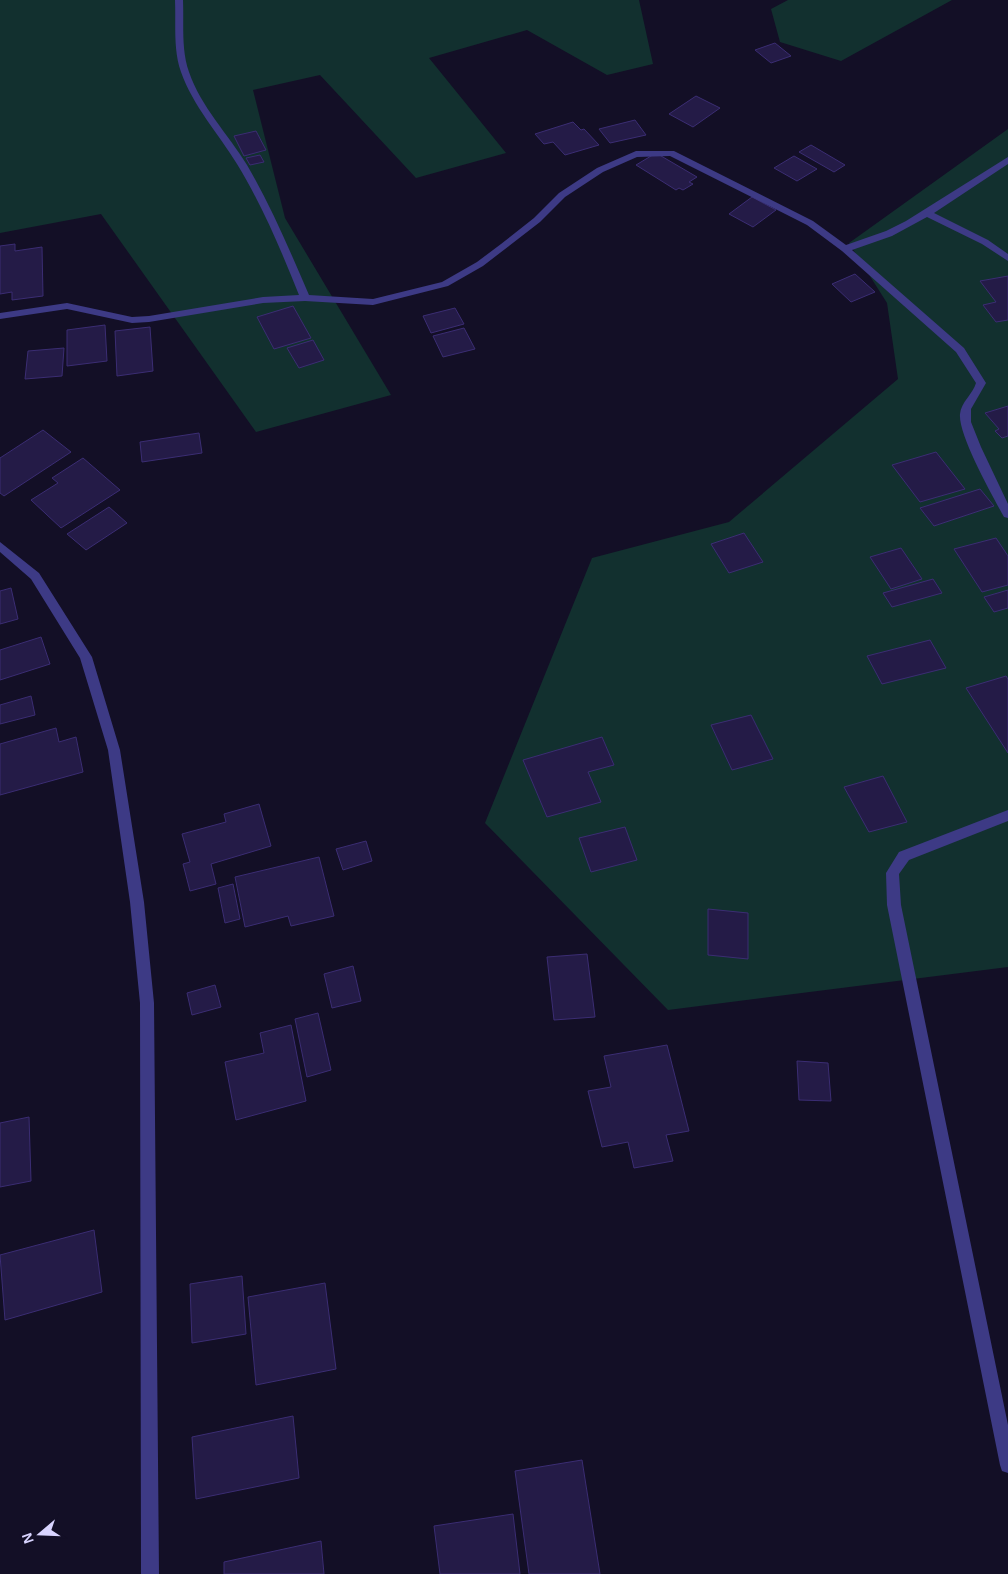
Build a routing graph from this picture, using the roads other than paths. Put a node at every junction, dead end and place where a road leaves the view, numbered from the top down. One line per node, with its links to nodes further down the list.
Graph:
1 (179, 0): 6 (street)
2 (1008, 160): 3 (street)
3 (927, 213): 4 (street); 5 (street)
4 (846, 248): 6 (street); 8 (street)
5 (1008, 258)
6 (305, 298): 7 (street)
7 (0, 316)
8 (1008, 514)
9 (0, 546): 12 (street)
10 (1008, 815): 11 (street)
11 (1008, 1465)
12 (150, 1574)

